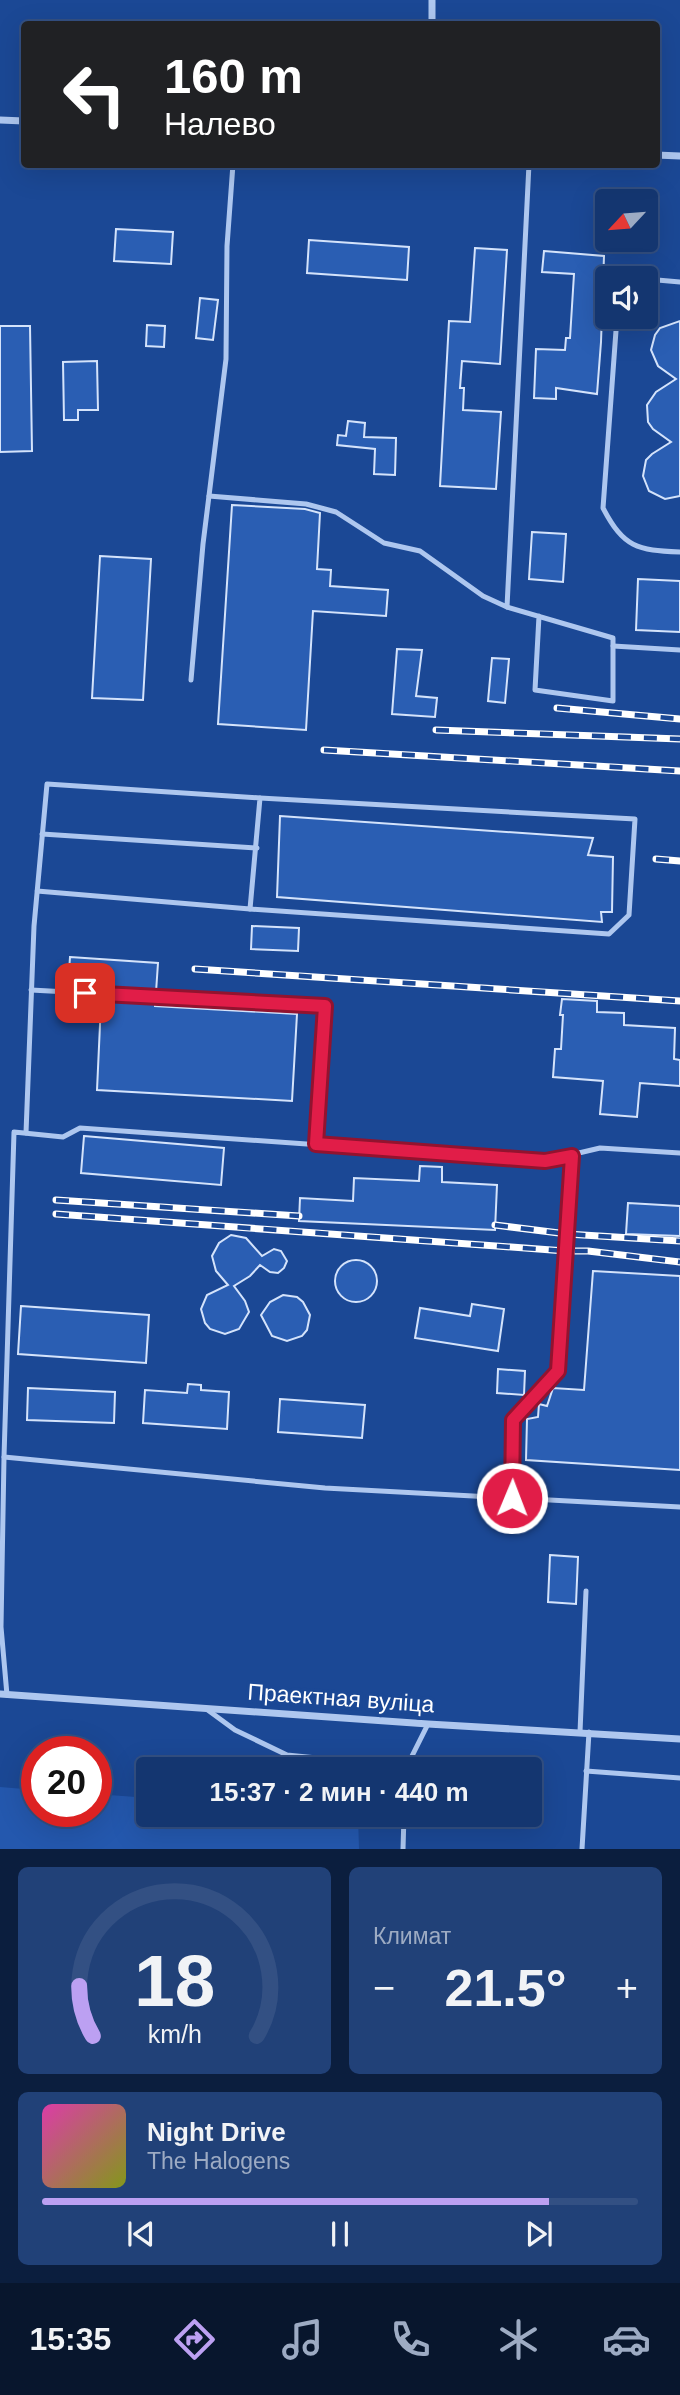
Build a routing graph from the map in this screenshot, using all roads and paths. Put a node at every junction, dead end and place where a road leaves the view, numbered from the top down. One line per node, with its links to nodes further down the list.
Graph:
1 (432, 0): 2 (street)
2 (432, 21)
3 (0, 120): 4 (street)
4 (21, 121)
5 (660, 155): 6 (street)
6 (680, 156)
7 (233, 168): 12 (lane)
8 (529, 168): 14 (lane)
9 (658, 280): 10 (lane)
10 (680, 282)
11 (616, 329): 13 (lane)
12 (209, 496): 14 (lane); 18 (lane)
13 (680, 552)
14 (507, 607): 15 (lane)
15 (539, 616): 16 (lane); 16 (lane)
16 (613, 646): 17 (lane)
17 (680, 650)
18 (191, 680)
19 (260, 798): 20 (lane); 21 (lane); 23 (lane)
20 (43, 834): 21 (lane); 22 (lane)
21 (257, 848): 23 (lane)
22 (37, 891): 23 (lane); 24 (lane)
23 (250, 909)
24 (31, 990): 25 (lane); 26 (lane)
25 (26, 1133): 26 (lane); 29 (lane)
26 (316, 1144): 28 (lane)
27 (680, 1153): 28 (lane)
28 (572, 1156): 30 (lane)
29 (4, 1457): 30 (lane); 33 (lane)
30 (512, 1498): 31 (lane)
31 (680, 1507)
32 (586, 1591): 36 (lane)
33 (4, 1694): 34 (street, Праектная вуліца)
34 (204, 1707): 35 (street, Праектная вуліца); 38 (lane)
35 (428, 1724): 36 (street, Праектная вуліца); 39 (lane)
36 (584, 1732): 37 (street, Праектная вуліца); 40 (lane)
37 (680, 1739)
38 (305, 1757)
39 (412, 1757)
40 (586, 1771): 41 (lane); 44 (lane)
41 (680, 1778)
42 (404, 1827): 43 (lane)
43 (403, 1849)
44 (582, 1849)

